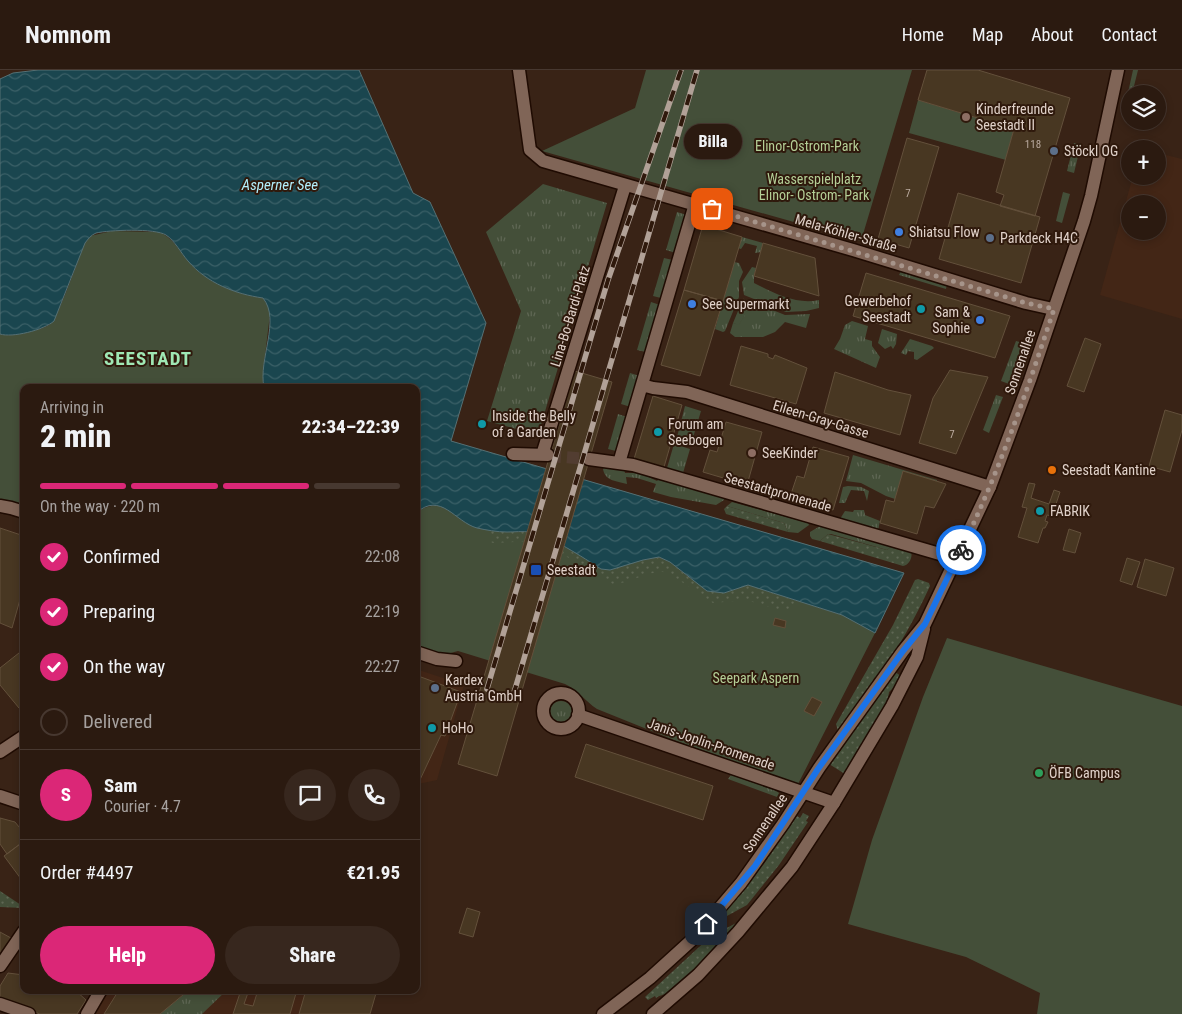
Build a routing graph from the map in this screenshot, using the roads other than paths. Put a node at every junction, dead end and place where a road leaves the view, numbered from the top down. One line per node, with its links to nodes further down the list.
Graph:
1 (520, 70): 3 (street, Mela-Köhler-Straße)
2 (1118, 70): 5 (street, Sonnenallee)
3 (625, 186): 4 (street, Mela-Köhler-Straße); 7 (street, Lina-Bo-Bardi-Platz)
4 (695, 204): 5 (street, Mela-Köhler-Straße); 6 (street)
5 (1054, 309): 10 (street, Sonnenallee)
6 (642, 384): 9 (street); 10 (street, Eileen-Gray-Gasse)
7 (514, 454)
8 (589, 459): 9 (street, Seestadtpromenade)
9 (619, 463): 13 (street, Seestadtpromenade)
10 (990, 487): 13 (street, Sonnenallee)
11 (0, 506): 12 (street)
12 (20, 511)
13 (957, 559): 14 (street, Sonnenallee)
14 (925, 624): 20 (street, Sonnenallee); 23 (street, Sonnenallee)
15 (420, 653): 16 (street)
16 (456, 662)
17 (578, 715): 20 (street, Janis-Joplin-Promenade)
18 (20, 739): 19 (street)
19 (0, 752)
20 (804, 792): 23 (street, Janis-Joplin-Promenade); 30 (street, Sonnenallee)
21 (0, 796): 22 (street)
22 (20, 802)
23 (834, 803): 31 (street, Sonnenallee)
24 (20, 938): 25 (street)
25 (0, 966)
26 (100, 994): 29 (street)
27 (0, 1004): 28 (street)
28 (28, 1014)
29 (87, 1014)
30 (603, 1014)
31 (653, 1014)

